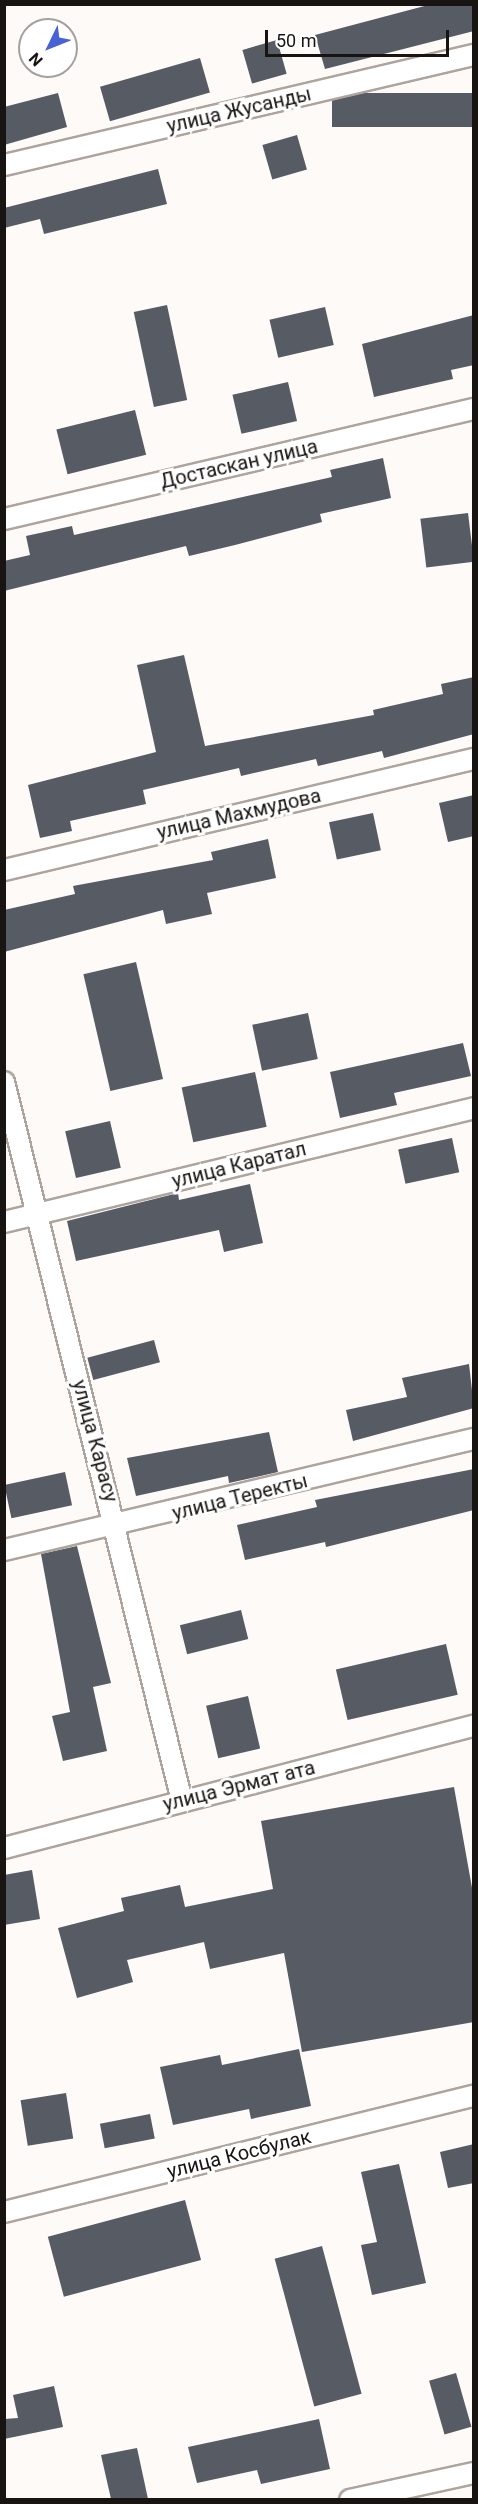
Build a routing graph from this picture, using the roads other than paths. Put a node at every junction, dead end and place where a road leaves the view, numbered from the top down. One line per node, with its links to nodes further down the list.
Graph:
1 (474, 55): 2 (street, улица Жусанды)
2 (4, 165)
3 (474, 409): 4 (street, Достаскан улица)
4 (4, 519)
5 (474, 759): 6 (street, улица Махмудова)
6 (4, 870)
7 (4, 1082): 9 (street, улица Карасу)
8 (474, 1108): 9 (street, улица Каратал)
9 (34, 1216): 10 (street, улица Каратал); 12 (street, улица Карасу)
10 (4, 1222)
11 (474, 1439): 12 (street, улица Теректы)
12 (117, 1527): 13 (street, улица Теректы); 15 (street, улица Карасу)
13 (4, 1550)
14 (474, 1726): 15 (street, улица Эрмат ата)
15 (182, 1801): 16 (street, улица Эрмат ата)
16 (4, 1848)
17 (474, 2096): 18 (street, улица Косбулак)
18 (4, 2212)
19 (474, 2473): 20 (street)
20 (350, 2499)

